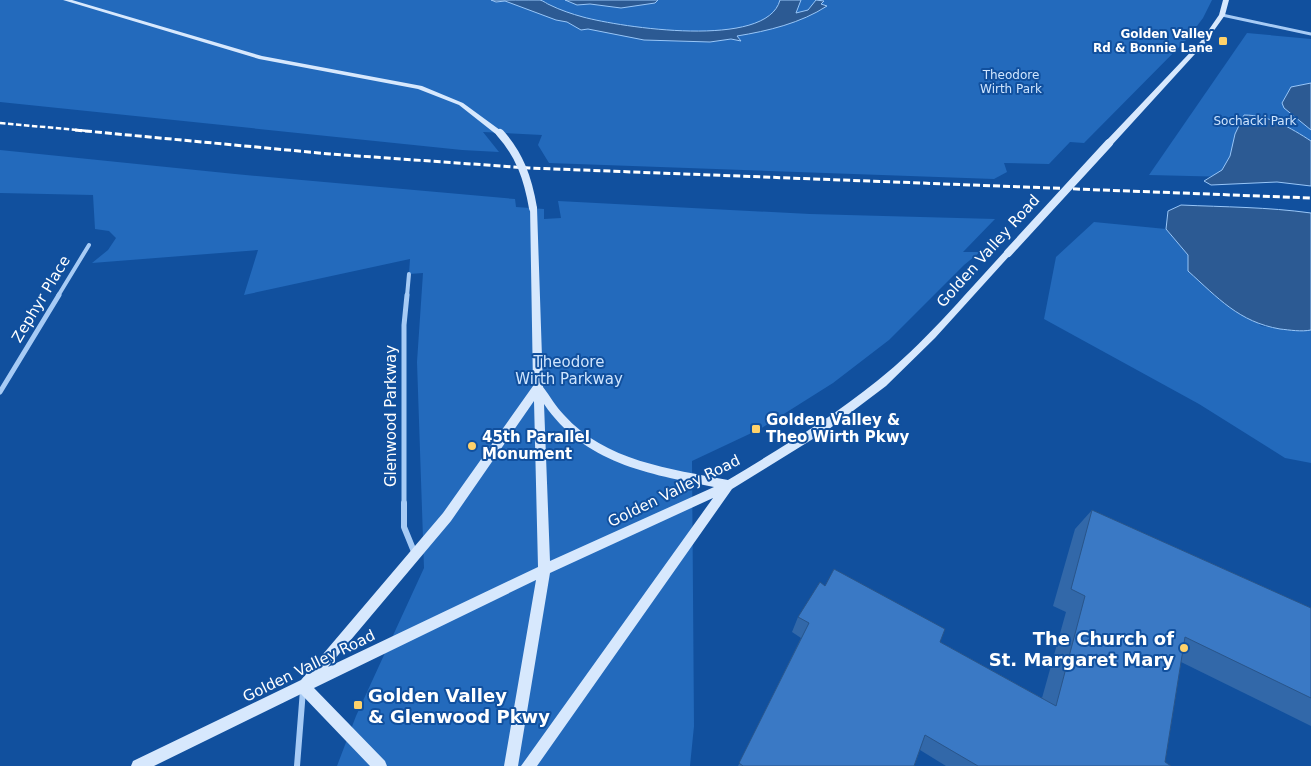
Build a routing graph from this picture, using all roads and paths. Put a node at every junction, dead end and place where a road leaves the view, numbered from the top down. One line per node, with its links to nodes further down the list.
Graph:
1 (66, 0): 7 (street, bridge)
2 (1226, 0): 3 (street, Golden Valley Road)
3 (1222, 15): 4 (street); 9 (street, Golden Valley Road, bridge)
4 (1311, 34)
5 (89, 245): 8 (street, Zephyr Place)
6 (409, 274): 10 (street, Glenwood Parkway)
7 (538, 386): 9 (street); 10 (street); 11 (street)
8 (0, 392)
9 (728, 485): 11 (street, Golden Valley Road); 17 (street)
10 (416, 556): 12 (street)
11 (544, 570): 12 (street, Golden Valley Road); 16 (street)
12 (304, 687): 13 (street, Golden Valley Road); 14 (street); 15 (street)
13 (138, 766)
14 (297, 766)
15 (380, 766)
16 (511, 766)
17 (528, 766)

